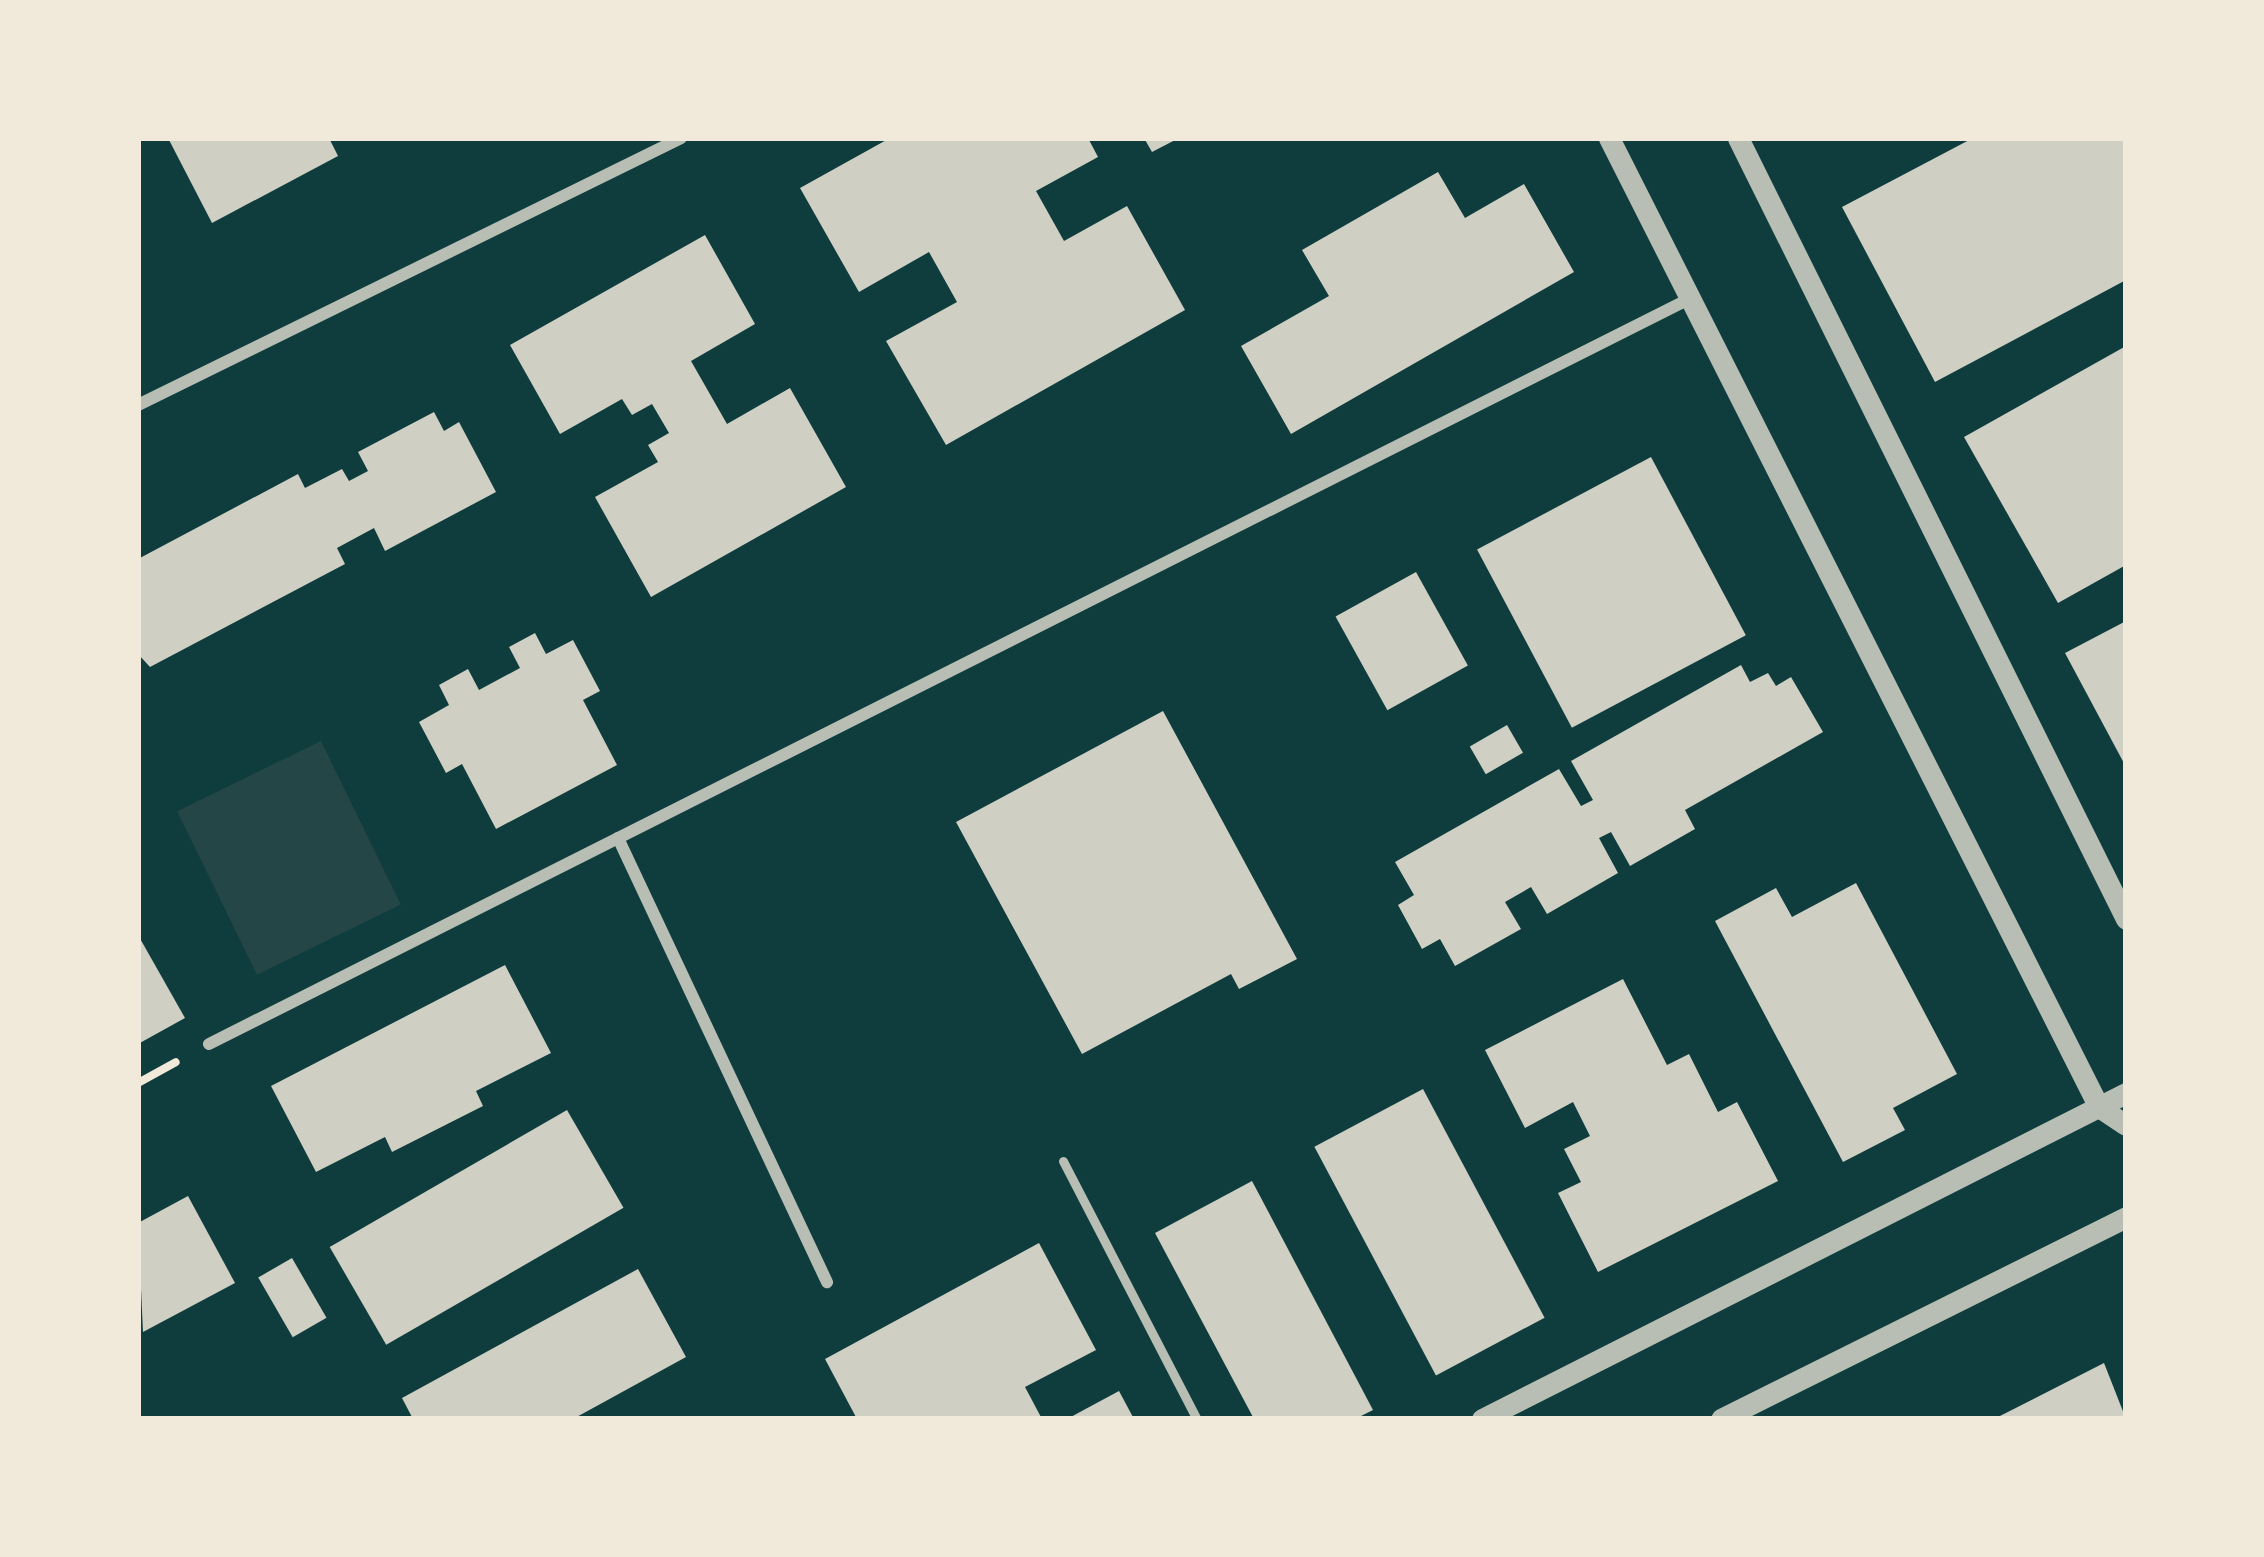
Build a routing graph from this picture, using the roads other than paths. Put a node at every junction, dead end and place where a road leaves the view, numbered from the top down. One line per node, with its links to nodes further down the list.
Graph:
1 (680, 138): 5 (street)
2 (1609, 138): 4 (street)
3 (1738, 138): 7 (street)
4 (1691, 298): 6 (street); 10 (street)
5 (138, 405)
6 (618, 838): 8 (street); 14 (street)
7 (2126, 919)
8 (209, 1044)
9 (2126, 1093): 10 (street)
10 (2099, 1107): 11 (street); 16 (street)
11 (2126, 1125)
12 (1063, 1161): 15 (lane)
13 (2126, 1217): 17 (street)
14 (826, 1282)
15 (1197, 1419)
16 (1482, 1419)
17 (1721, 1419)

